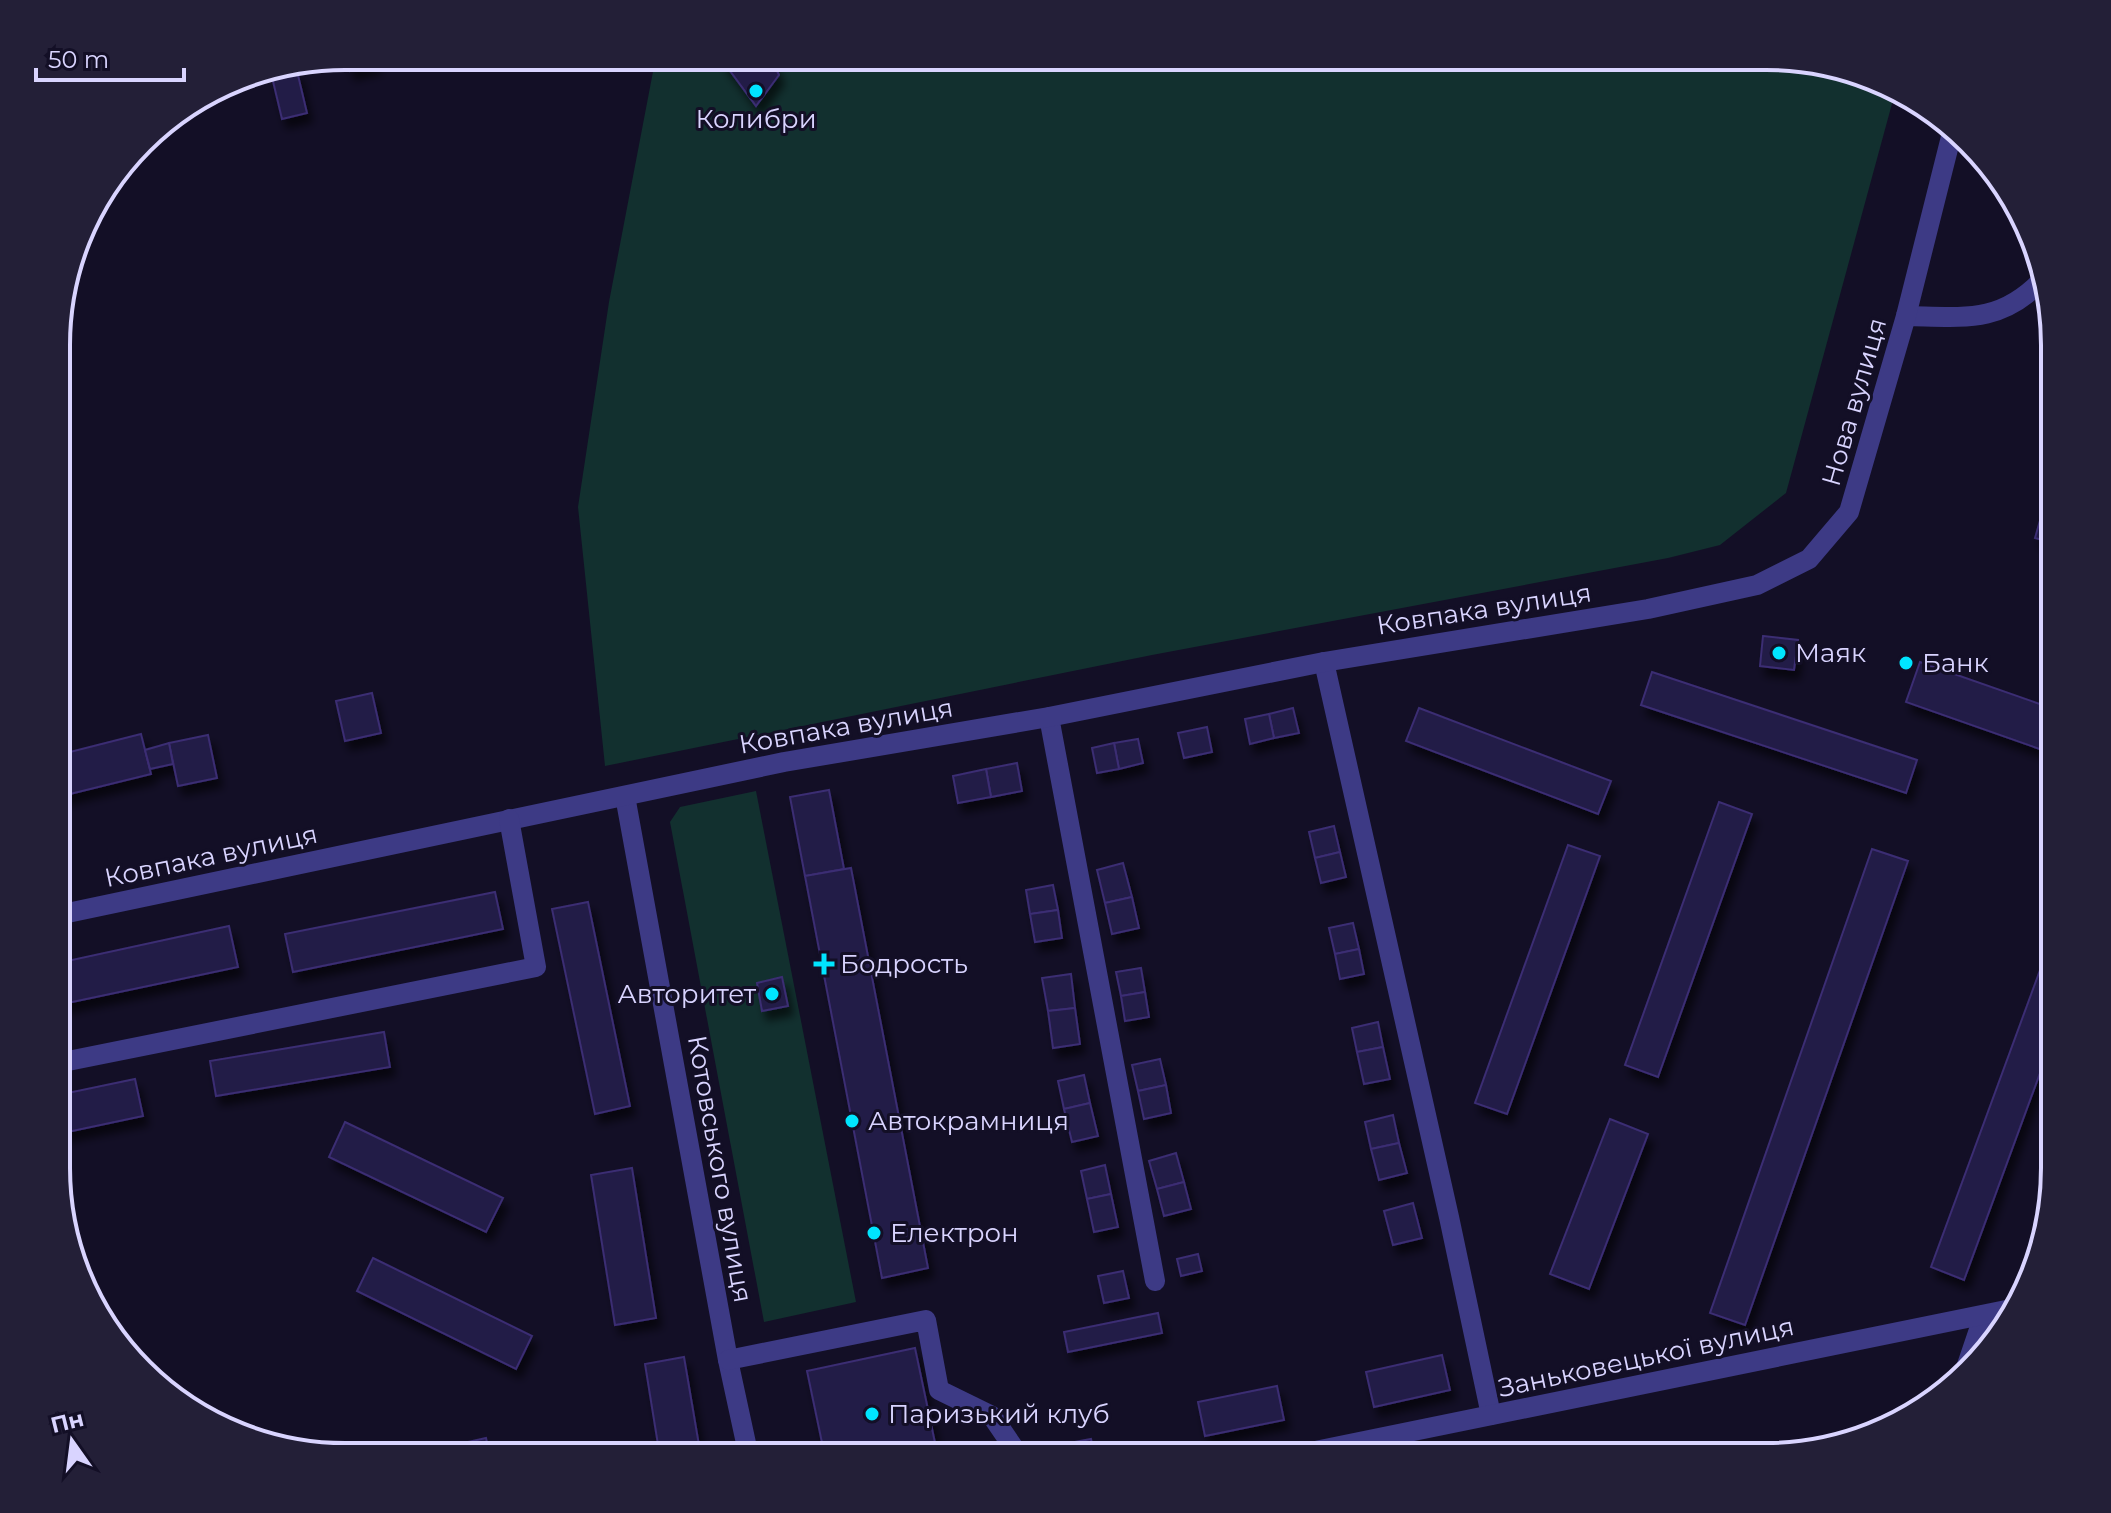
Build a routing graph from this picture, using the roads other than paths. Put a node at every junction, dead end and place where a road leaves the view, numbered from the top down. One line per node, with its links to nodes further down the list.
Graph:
1 (1950, 141): 3 (street, Нова вулиця)
2 (2035, 287): 3 (street)
3 (1906, 316): 4 (street, Нова вулиця)
4 (1648, 609): 5 (street, Ковпака вулиця)
5 (1324, 662): 6 (street, Ковпака вулиця); 16 (street)
6 (1049, 717): 7 (street, Ковпака вулиця); 11 (street)
7 (625, 796): 8 (street, Ковпака вулиця); 15 (street, Котовського вулиця)
8 (509, 819): 9 (street, Ковпака вулиця); 10 (street)
9 (71, 912)
10 (71, 1060)
11 (1155, 1281)
12 (2000, 1311): 13 (street, Заньковецької вулиця)
13 (1984, 1315): 14 (street); 16 (street, Заньковецької вулиця)
14 (1972, 1350)
15 (728, 1360): 17 (street, Котовського вулиця); 18 (street)
16 (1491, 1415): 19 (street, Заньковецької вулиця)
17 (746, 1442)
18 (1010, 1442)
19 (1356, 1443)

